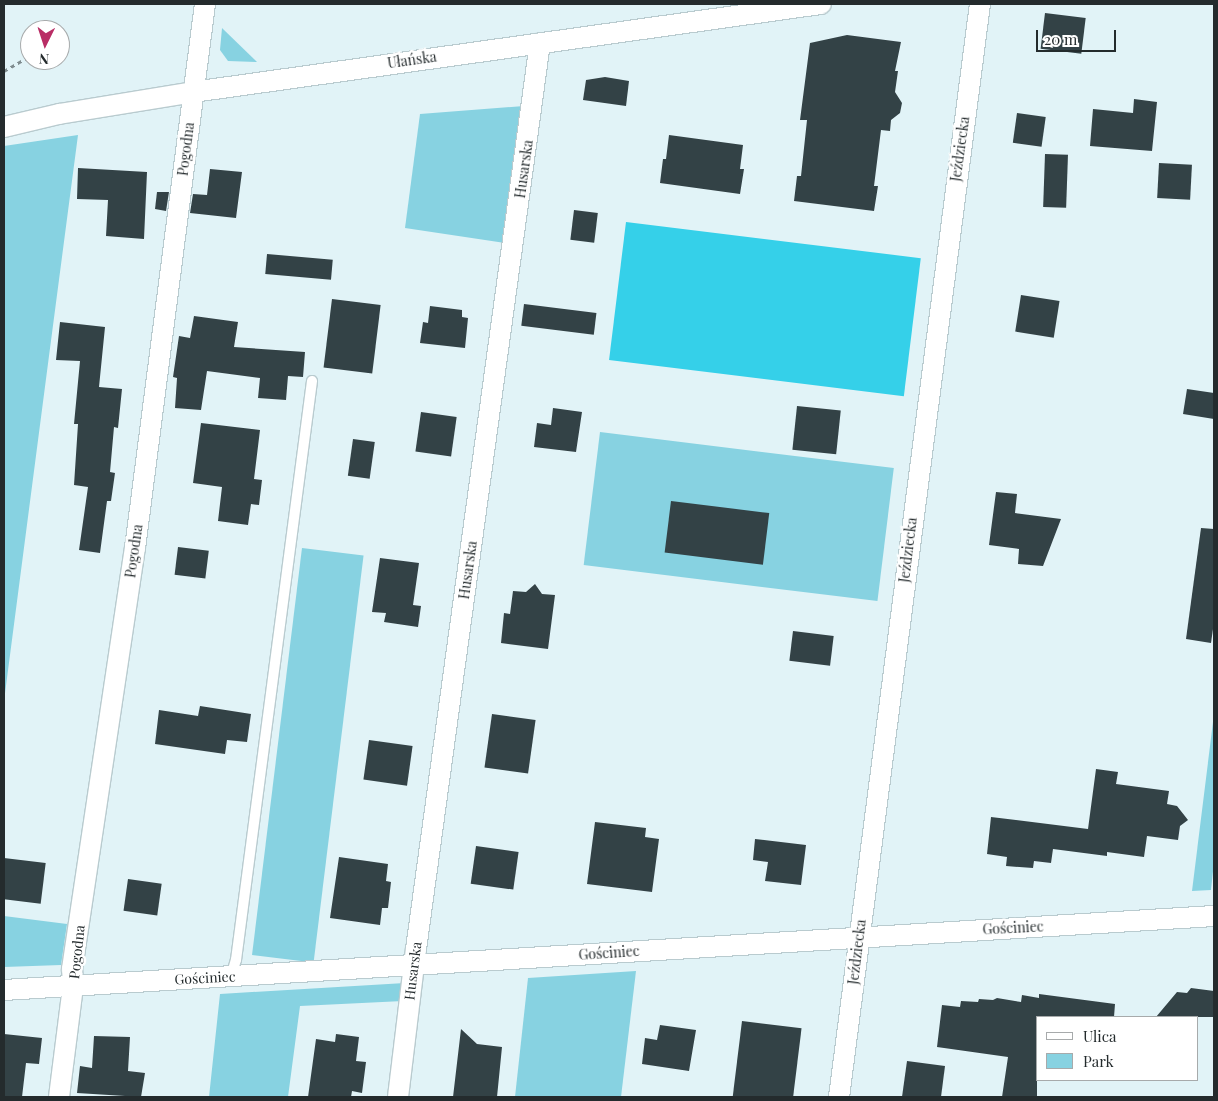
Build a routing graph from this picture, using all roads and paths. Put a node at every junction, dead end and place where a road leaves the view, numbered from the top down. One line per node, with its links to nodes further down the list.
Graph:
1 (205, 4): 7 (street, Pogodna)
2 (821, 4): 4 (street, Ułańska)
3 (980, 4): 11 (street, Jeździecka)
4 (540, 43): 7 (street, Ułańska); 12 (street, Husarska)
5 (20, 62): 6 (path)
6 (4, 71)
7 (193, 92): 8 (street, Ułańska); 14 (street, Pogodna)
8 (4, 127)
9 (312, 381): 13 (lane)
10 (1214, 916): 11 (street, Gościniec)
11 (858, 937): 12 (street, Gościniec); 18 (street, Jeździecka)
12 (414, 966): 13 (street, Gościniec); 17 (street, Husarska)
13 (231, 977): 14 (street, Gościniec)
14 (73, 986): 15 (street, Gościniec); 16 (street, Pogodna)
15 (4, 990)
16 (59, 1097)
17 (398, 1097)
18 (839, 1097)

